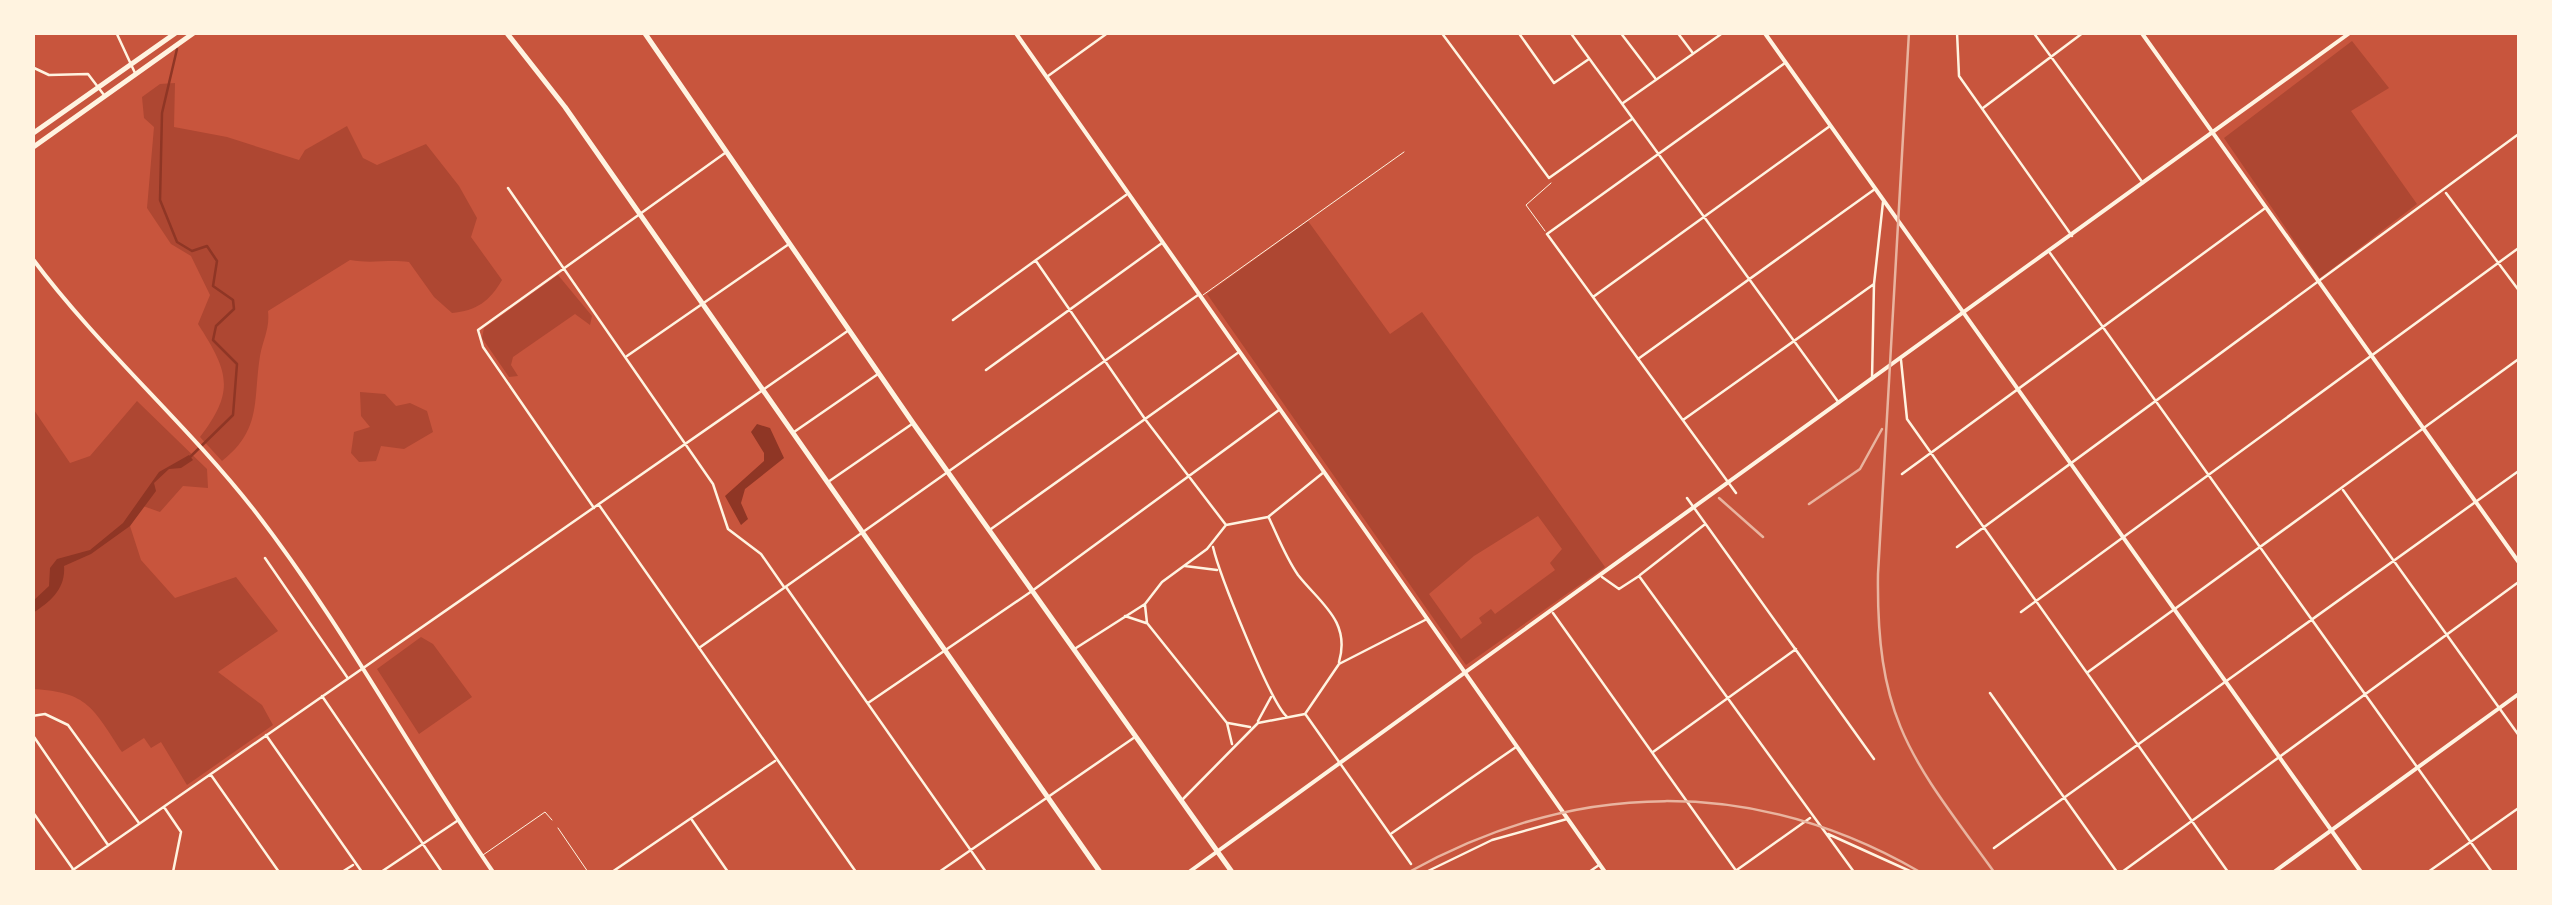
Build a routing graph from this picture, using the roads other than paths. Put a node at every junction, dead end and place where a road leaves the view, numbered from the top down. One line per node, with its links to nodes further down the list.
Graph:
1 (116, 32): 24 (street)
2 (178, 32): 24 (main road)
3 (506, 32): 50 (main road)
4 (644, 32): 39 (main road)
5 (1015, 32): 27 (street)
6 (1109, 32): 27 (street)
7 (1441, 32): 42 (street)
8 (1518, 32): 22 (street)
9 (1570, 32): 22 (street)
10 (1620, 32): 28 (street)
11 (1677, 32): 20 (street)
12 (1724, 32): 20 (street)
13 (1764, 32): 23 (street)
14 (1958, 32): 32 (street)
15 (2032, 32): 21 (street)
16 (2084, 32): 21 (street)
17 (2141, 32): 37 (street)
18 (2351, 32): 37 (street)
19 (194, 34): 26 (main road)
20 (1693, 54): 28 (street)
21 (2050, 57): 32 (street); 43 (street)
22 (1588, 59): 31 (street)
23 (1786, 62): 34 (street); 41 (street)
24 (130, 65): 26 (street); 29 (main road)
25 (32, 67): 29 (street)
26 (136, 74): 30 (main road)
27 (1046, 77): 47 (street)
28 (1656, 79): 31 (street)
29 (98, 88): 30 (street); 36 (main road)
30 (104, 96): 38 (main road)
31 (1622, 104): 33 (street)
32 (1982, 109): 53 (street)
33 (1632, 119): 41 (street); 42 (street)
34 (1831, 126): 45 (street); 51 (street)
35 (2520, 132): 46 (street)
36 (32, 134)
37 (2214, 134): 43 (street); 49 (street)
38 (32, 148)
39 (726, 152): 50 (street); 54 (main road)
40 (1404, 152): 66 (lane)
41 (1657, 154): 51 (street); 52 (street)
42 (1550, 181): 52 (lane)
43 (2144, 184): 53 (street)
44 (508, 188): 61 (street)
45 (1876, 188): 48 (street); 62 (street)
46 (2444, 190): 60 (street); 63 (street)
47 (1128, 194): 55 (street); 59 (street)
48 (1883, 198): 64 (street); 70 (street)
49 (2265, 208): 63 (street); 72 (street)
50 (640, 214): 61 (street); 68 (main road)
51 (1703, 217): 62 (street); 67 (street)
52 (1547, 234): 67 (street)
53 (2072, 236): 57 (street)
54 (790, 243): 68 (street); 73 (main road)
55 (1162, 243): 66 (street); 69 (street)
56 (2520, 248): 60 (street)
57 (2050, 253): 70 (street); 72 (street)
58 (32, 258): 146 (street)
59 (1036, 260): 69 (street); 71 (street)
60 (2498, 263): 65 (street); 76 (street)
61 (561, 269): 77 (street); 110 (street)
62 (1749, 280): 74 (street); 79 (street)
63 (2319, 283): 76 (street); 87 (street)
64 (1874, 284): 74 (street); 84 (street)
65 (2520, 292)
66 (1199, 296): 75 (street); 81 (street)
67 (1592, 298): 79 (street)
68 (702, 304): 77 (street); 85 (main road)
69 (1071, 310): 81 (street); 82 (street)
70 (1964, 314): 80 (street); 86 (street)
71 (953, 320)
72 (2104, 327): 86 (street); 87 (street)
73 (850, 329): 83 (main road); 85 (street)
74 (1793, 342): 88 (street); 91 (street)
75 (1239, 352): 89 (street); 90 (street)
76 (2371, 356): 93 (street); 102 (street)
77 (626, 357): 95 (street)
78 (2520, 358): 93 (street)
79 (1637, 360): 91 (street)
80 (1901, 360): 84 (street); 96 (street)
81 (1104, 361): 90 (street); 100 (street)
82 (986, 370)
83 (880, 373): 92 (main road); 94 (street)
84 (1872, 380): 88 (street)
85 (764, 390): 94 (main road); 95 (street)
86 (2017, 390): 96 (street); 97 (street)
87 (2157, 400): 97 (street); 102 (street)
88 (1839, 404): 126 (street)
89 (1279, 410): 99 (street); 103 (street)
90 (1145, 419): 103 (street); 115 (street)
91 (1682, 421): 106 (street)
92 (913, 423): 100 (main road); 104 (street)
93 (2423, 429): 105 (street); 108 (street)
94 (793, 433): 104 (main road)
95 (686, 445): 109 (street); 129 (street)
96 (1931, 454): 101 (street); 114 (street)
97 (2070, 463): 114 (street); 117 (street)
98 (2520, 470): 108 (street)
99 (1324, 472): 111 (street); 137 (street)
100 (949, 474): 115 (main road); 116 (street)
101 (1902, 474)
102 (2209, 474): 117 (street); 120 (street)
103 (1187, 476): 113 (street); 130 (street)
104 (826, 483): 116 (main road)
105 (2341, 488): 120 (street); 122 (street)
106 (1736, 493)
107 (1687, 498): 112 (street)
108 (2475, 502): 122 (street); 123 (street)
109 (600, 505): 110 (street); 141 (street)
110 (594, 508): 146 (street)
111 (1268, 517): 113 (street); 145 (street)
112 (1706, 524): 127 (street); 143 (street)
113 (1226, 525): 118 (street)
114 (1984, 527): 119 (street); 131 (street)
115 (990, 530): 130 (main road)
116 (865, 532): 129 (street); 144 (main road)
117 (2122, 538): 131 (street); 133 (street)
118 (1212, 544): 124 (street); 125 (street)
119 (1957, 547)
120 (2260, 548): 133 (street); 138 (street)
121 (265, 558): 149 (street)
122 (2394, 560): 138 (street); 140 (street)
123 (2520, 564)
124 (1183, 566): 125 (street); 132 (street)
125 (1218, 570): 155 (street)
126 (1601, 575): 127 (street); 134 (street)
127 (1639, 576): 156 (street)
128 (2520, 580): 140 (street)
129 (785, 587): 141 (street); 157 (street)
130 (1032, 591): 142 (main road); 144 (street)
131 (2036, 601): 135 (street); 148 (street)
132 (1145, 604): 136 (street); 139 (street)
133 (2174, 610): 148 (street); 150 (street)
134 (1552, 611): 147 (street); 172 (street)
135 (2021, 612)
136 (1126, 616): 139 (street); 142 (street)
137 (1427, 619): 145 (street); 147 (street)
138 (2313, 620): 150 (street); 153 (street)
139 (1148, 624): 163 (street)
140 (2446, 635): 153 (street); 158 (street)
141 (699, 648): 175 (street)
142 (1075, 649): 167 (main road)
143 (1796, 650): 156 (street); 174 (street)
144 (945, 651): 157 (street); 179 (main road)
145 (1338, 664): 159 (street)
146 (362, 668): 149 (street); 189 (street)
147 (1464, 672): 171 (street); 176 (street)
148 (2087, 674): 170 (street)
149 (348, 678): 154 (street)
150 (2226, 682): 170 (street); 173 (street)
151 (2520, 693): 158 (street)
152 (1990, 694): 180 (street)
153 (2366, 694): 173 (street); 177 (street)
154 (322, 696): 166 (street); 197 (street)
155 (1270, 697): 161 (street); 162 (street)
156 (1726, 700): 172 (street); 186 (street)
157 (868, 703): 200 (street)
158 (2499, 708): 168 (street); 177 (street)
159 (1305, 714): 161 (street); 176 (street)
160 (32, 716): 191 (street)
161 (1288, 718): 162 (street)
162 (1258, 722): 164 (street)
163 (1227, 723): 164 (street); 169 (street)
164 (1253, 727): 169 (street)
165 (32, 734): 198 (street)
166 (266, 735): 178 (street); 203 (street)
167 (1136, 737): 179 (street); 181 (main road)
168 (2520, 737)
169 (1232, 744): 181 (street)
170 (2139, 746): 180 (street); 190 (street)
171 (1516, 747): 187 (street); 194 (street)
172 (1651, 753): 226 (street)
173 (2278, 758): 190 (street); 193 (street)
174 (1874, 759)
175 (777, 760): 185 (street); 217 (street)
176 (1340, 764): 194 (street); 201 (street)
177 (2417, 768): 193 (street); 196 (street)
178 (210, 773): 182 (street); 208 (street)
179 (1048, 797): 200 (street); 220 (main road)
180 (2065, 799): 199 (street); 229 (street)
181 (1181, 802): 201 (main road)
182 (164, 807): 191 (street); 207 (street)
183 (2520, 807): 196 (street)
184 (32, 810): 206 (street)
185 (690, 818): 215 (street); 216 (street)
186 (1811, 818): 195 (street); 226 (street)
187 (1567, 819): 205 (street); 223 (street)
188 (552, 820): 202 (lane)
189 (457, 821): 197 (street); 202 (street)
190 (2192, 821): 229 (street); 230 (street)
191 (140, 824): 198 (street)
192 (558, 828): 214 (lane)
193 (2330, 830): 231 (street); 232 (street)
194 (1391, 834): 204 (street)
195 (1828, 834): 227 (street); 228 (street)
196 (2470, 842): 233 (street); 234 (street)
197 (422, 844): 211 (street); 212 (street)
198 (109, 846): 206 (street)
199 (1994, 848)
200 (970, 850): 218 (street); 219 (street)
201 (1218, 853): 221 (street); 222 (main road)
202 (482, 856): 213 (street)
203 (355, 864): 209 (street); 210 (street)
204 (1412, 864)
205 (1599, 865): 224 (street); 225 (street)
206 (72, 871)
207 (173, 872)
208 (279, 872)
209 (342, 872)
210 (362, 872)
211 (381, 872)
212 (442, 872)
213 (493, 872)
214 (588, 872)
215 (612, 872)
216 (728, 872)
217 (856, 872)
218 (939, 872)
219 (986, 872)
220 (1100, 872)
221 (1189, 872)
222 (1232, 872)
223 (1426, 872)
224 (1588, 872)
225 (1605, 872)
226 (1736, 872)
227 (1854, 872)
228 (1912, 872)
229 (2120, 872)
230 (2228, 872)
231 (2274, 872)
232 (2360, 872)
233 (2428, 872)
234 (2492, 872)

